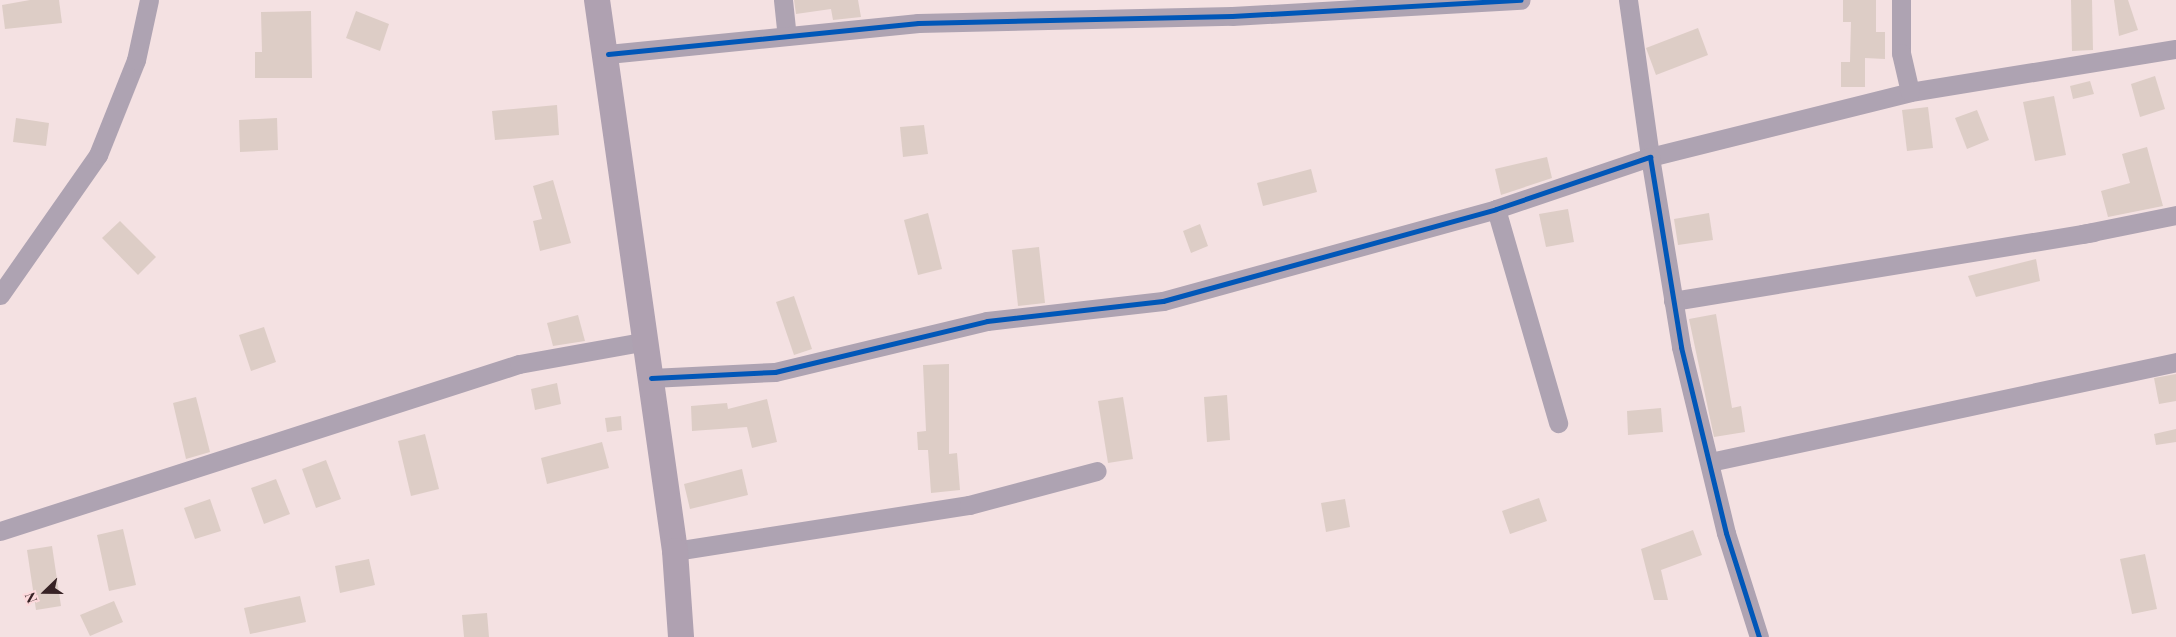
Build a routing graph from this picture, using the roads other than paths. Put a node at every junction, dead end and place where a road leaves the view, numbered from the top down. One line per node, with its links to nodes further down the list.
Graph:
1 (149, 0): 16 (street)
2 (597, 0): 9 (street)
3 (783, 0): 7 (street)
4 (1521, 0): 7 (street)
5 (1628, 0): 11 (street)
6 (1901, 0): 10 (street)
7 (787, 36): 9 (street)
8 (2176, 49): 10 (street)
9 (608, 54): 18 (street)
10 (1910, 92): 11 (street)
11 (1650, 158): 12 (street); 17 (street)
12 (1496, 209): 22 (street); 23 (street)
13 (2176, 215): 14 (street)
14 (2093, 232): 15 (street); 17 (street)
15 (1970, 255)
16 (0, 295)
17 (1673, 301): 24 (street)
18 (646, 341): 22 (street); 26 (street)
19 (2176, 357): 21 (street)
20 (2176, 362): 24 (street)
21 (2062, 374)
22 (651, 378): 27 (street)
23 (1558, 423)
24 (1710, 462): 29 (street)
25 (1097, 471): 27 (street)
26 (0, 530)
27 (675, 551): 28 (street)
28 (681, 637)
29 (1759, 637)

